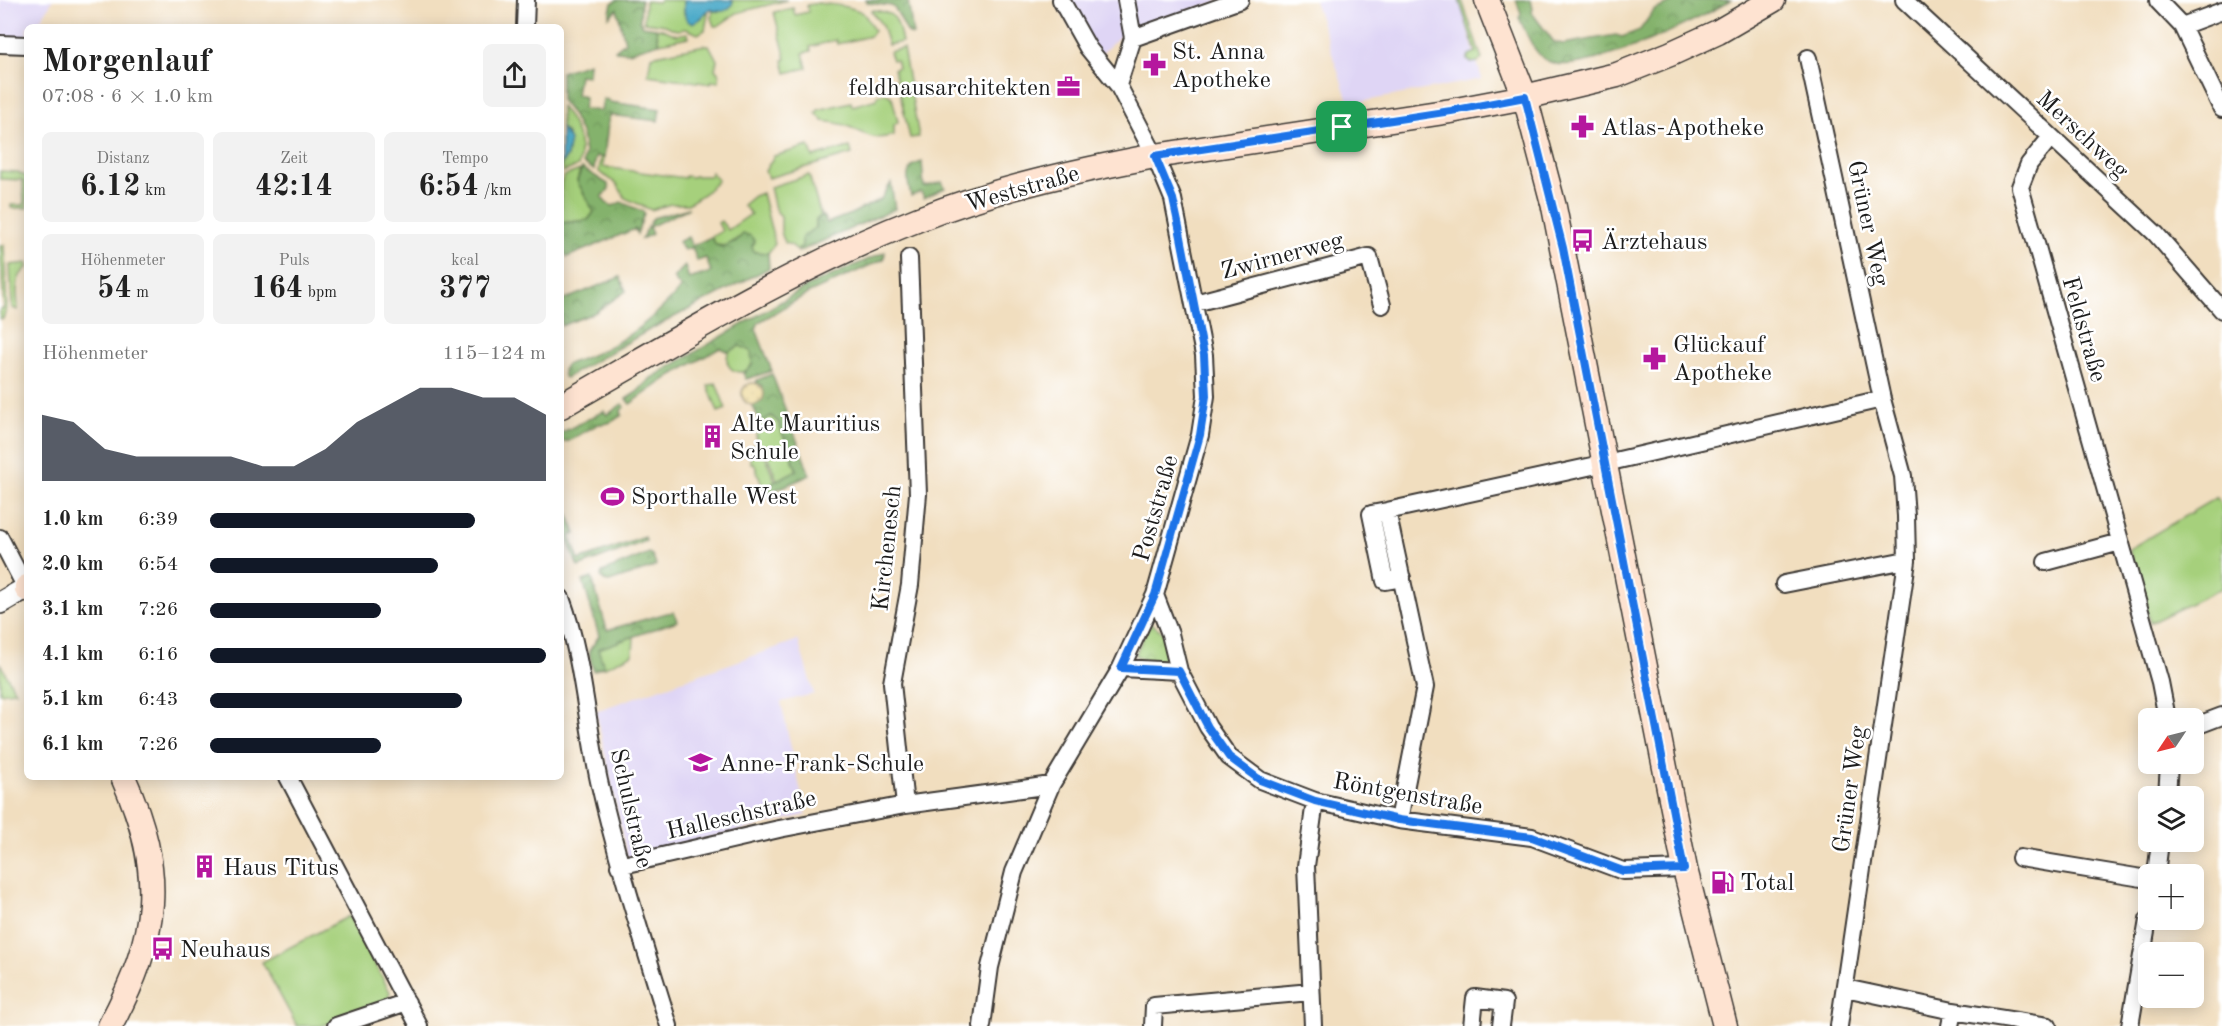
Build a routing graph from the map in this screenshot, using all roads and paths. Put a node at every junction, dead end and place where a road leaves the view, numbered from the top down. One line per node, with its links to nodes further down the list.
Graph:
1 (526, 0): 10 (street)
2 (1061, 0): 16 (street, Poststraße)
3 (1126, 0): 12 (street)
4 (1240, 0): 12 (street)
5 (1487, 0): 17 (main road)
6 (1773, 0): 17 (main road, Weststraße)
7 (1904, 0): 19 (street, Merschweg)
8 (2158, 1): 11 (street)
9 (2222, 11): 11 (street)
10 (525, 24)
11 (2182, 26): 18 (street)
12 (1133, 38): 16 (street)
13 (0, 44): 14 (street)
14 (24, 45)
15 (1808, 58): 25 (street, Grüner Weg)
16 (1118, 85): 20 (street, Poststraße)
17 (1525, 97): 20 (main road, Weststraße); 27 (main road)
18 (2222, 108)
19 (2051, 137): 24 (street, Merschweg); 29 (street, Feldstraße)
20 (1155, 156): 22 (street, Poststraße); 26 (main road, Weststraße)
21 (909, 258): 47 (street, Kirchenesch)
22 (1195, 303): 23 (street, Zwirnerweg); 35 (street, Poststraße)
23 (1382, 305)
24 (2222, 310)
25 (1882, 399): 27 (street); 30 (street, Grüner Weg)
26 (564, 403)
27 (1606, 463): 48 (street); 51 (main road)
28 (0, 538): 32 (street)
29 (2120, 542): 31 (street); 40 (street, Feldstraße)
30 (1906, 560): 33 (street); 54 (street, Grüner Weg)
31 (2046, 562)
32 (24, 582)
33 (1784, 584)
34 (24, 590): 36 (street)
35 (1155, 595): 38 (street, Poststraße); 39 (street, Röntgenstraße)
36 (0, 603)
37 (564, 609): 50 (street, Schulstraße)
38 (1121, 668): 39 (street); 45 (street, Poststraße)
39 (1179, 671): 46 (street, Röntgenstraße)
40 (2165, 708)
41 (2222, 716): 42 (street)
42 (2204, 723)
43 (124, 780): 58 (main road)
44 (290, 780): 56 (street)
45 (1051, 785): 47 (street, Halleschstraße); 62 (street, Poststraße)
46 (1315, 801): 48 (street, Röntgenstraße); 55 (street)
47 (905, 805): 50 (street, Halleschstraße)
48 (1399, 820): 51 (street, Röntgenstraße)
49 (2020, 858): 52 (street)
50 (619, 866): 61 (street, Schulstraße)
51 (1684, 869): 67 (main road)
52 (2138, 877)
53 (2146, 930): 70 (street)
54 (1845, 988): 57 (street); 68 (street, Grüner Weg)
55 (1311, 992): 63 (street); 64 (street)
56 (407, 1002): 59 (street); 60 (street)
57 (1952, 1018): 69 (street)
58 (110, 1026)
59 (336, 1026)
60 (419, 1026)
61 (669, 1026)
62 (982, 1026)
63 (1153, 1026)
64 (1313, 1026)
65 (1472, 1026): 66 (street)
66 (1501, 1026)
67 (1725, 1026)
68 (1839, 1026)
69 (2048, 1026)
70 (2130, 1026)

